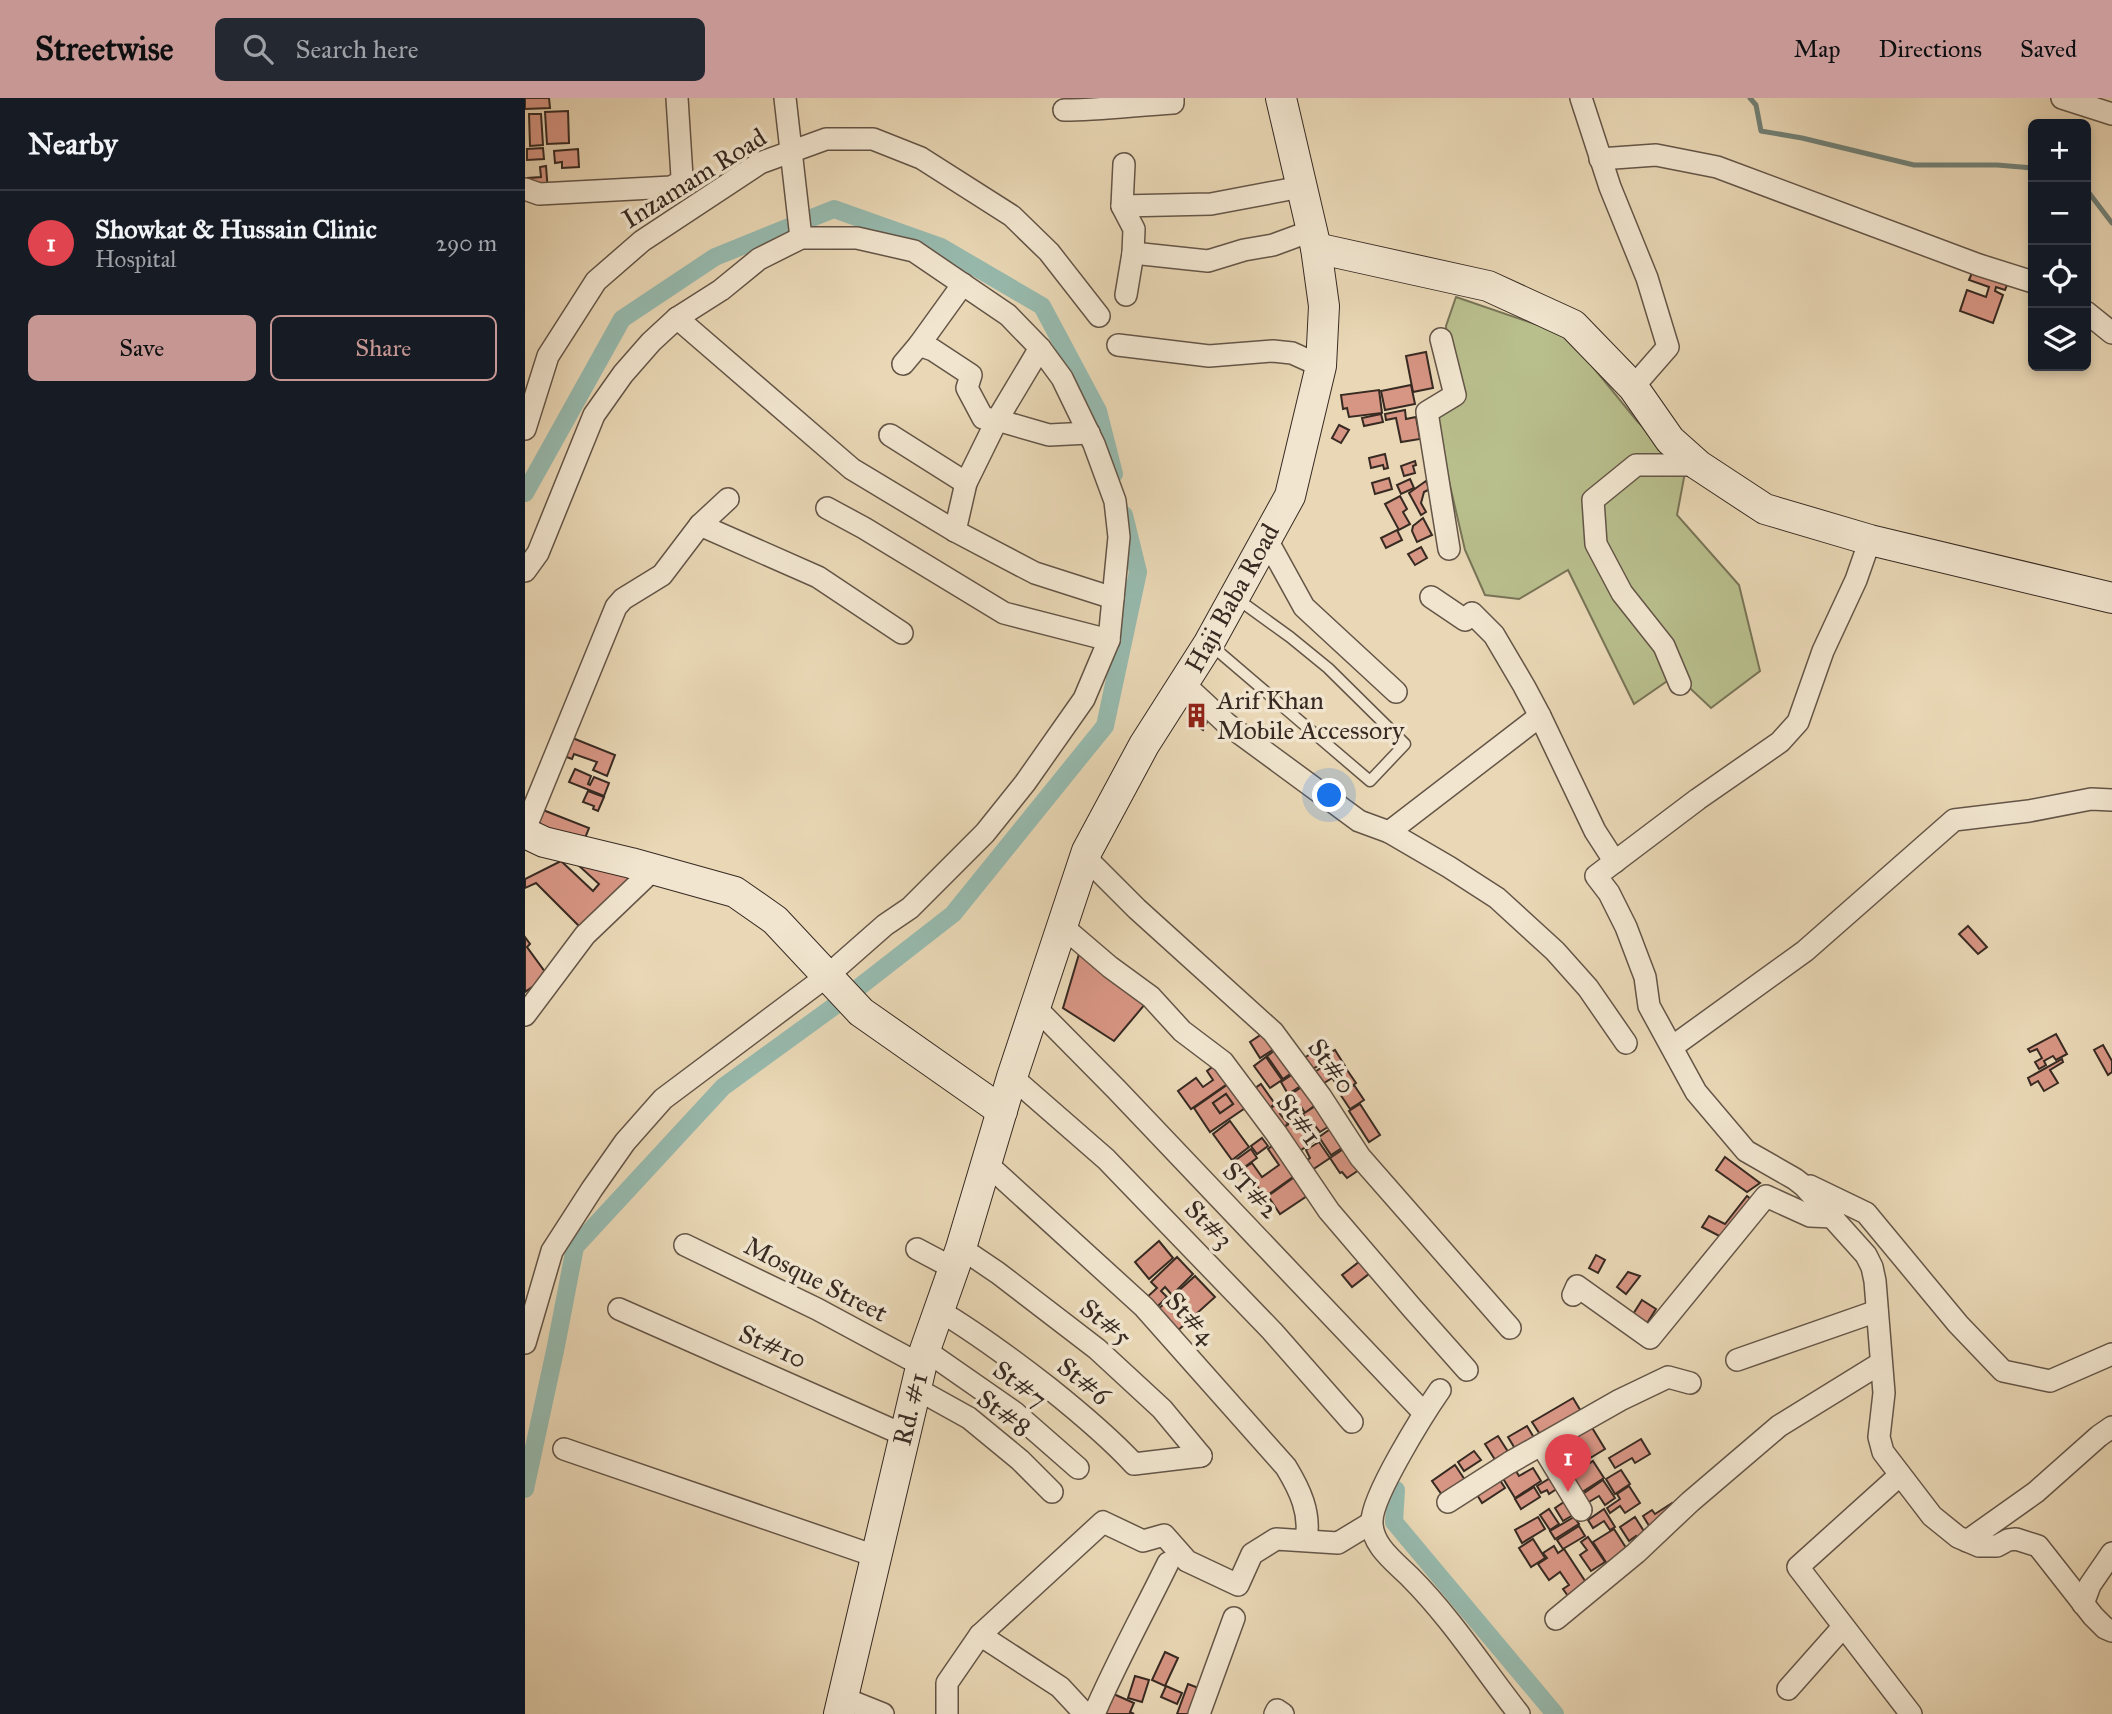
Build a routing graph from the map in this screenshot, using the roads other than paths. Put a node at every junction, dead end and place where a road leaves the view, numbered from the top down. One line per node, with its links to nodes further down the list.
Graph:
1 (677, 98): 13 (street)
2 (785, 98): 9 (street)
3 (1173, 98): 7 (street)
4 (1281, 98): 12 (main road, Haji Baba Road)
5 (1581, 98): 10 (street)
6 (2062, 98): 8 (street)
7 (1064, 110)
8 (2112, 114)
9 (792, 150): 15 (street); 21 (street, Inzamam Road); 33 (street, Inzamam Road)
10 (1600, 159): 18 (street); 31 (street)
11 (1124, 164): 14 (street)
12 (1301, 187): 14 (street); 16 (main road, Haji Baba Road)
13 (525, 190)
14 (1122, 206): 17 (street)
15 (801, 238): 19 (street); 23 (street)
16 (1314, 239): 17 (street); 30 (main road, Haji Baba Road); 31 (main road)
17 (1133, 253): 20 (street)
18 (2028, 280)
19 (963, 284): 26 (street); 28 (street)
20 (1126, 295)
21 (1099, 316)
22 (2091, 316): 24 (street)
23 (677, 318): 41 (street); 45 (street)
24 (2112, 333)
25 (1441, 339): 44 (street)
26 (919, 345): 29 (street); 32 (street)
27 (1118, 345): 30 (street)
28 (1040, 348): 32 (street); 34 (street)
29 (903, 364)
30 (1321, 366): 42 (main road, Haji Baba Road)
31 (1633, 387): 36 (main road)
32 (997, 420): 34 (street); 37 (street)
33 (525, 429)
34 (1089, 433): 48 (street)
35 (890, 435): 37 (street)
36 (1698, 465): 43 (main road); 54 (street)
37 (966, 483): 41 (street)
38 (728, 499): 40 (street)
39 (827, 508): 51 (street)
40 (700, 525): 50 (street); 58 (street)
41 (955, 531): 48 (street)
42 (1266, 538): 46 (main road, Haji Baba Road); 55 (street)
43 (1870, 540): 49 (main road); 61 (street)
44 (1449, 549)
45 (525, 571)
46 (1234, 596): 52 (main road, Haji Baba Road); 52 (lane)
47 (1431, 597): 56 (street)
48 (1113, 598): 51 (street)
49 (2112, 598)
50 (902, 633)
51 (1109, 640): 64 (street)
52 (1209, 643): 53 (main road, Haji Baba Road)
53 (1184, 684): 59 (street); 60 (main road, Haji Baba Road)
54 (1680, 684)
55 (1396, 692)
56 (1540, 716): 59 (street); 61 (street)
57 (2112, 800): 68 (street)
58 (525, 831): 62 (main road)
59 (1389, 832): 67 (street)
60 (1085, 857): 63 (main road, Haji Baba Road); 81 (street, St#0)
61 (1615, 862): 68 (street)
62 (653, 870): 64 (main road); 66 (street)
63 (1062, 926): 65 (main road, Haji Baba Road); 87 (street, St#1)
64 (829, 978): 70 (main road); 82 (street)
65 (1035, 1007): 69 (main road, Haji Baba Road); 90 (street, ST#2)
66 (525, 1015)
67 (1626, 1043)
68 (1672, 1046): 72 (street)
69 (1012, 1077): 70 (main road, Haji Baba Road); 91 (street, St#3)
70 (1002, 1111): 71 (main road, Rd. #1)
71 (987, 1164): 76 (main road, Rd. #1); 103 (street, St#4)
72 (1795, 1179): 73 (street); 83 (street)
73 (1834, 1217): 77 (street); 80 (street)
74 (685, 1245): 86 (street, Mosque Street)
75 (916, 1249): 76 (street, St#5)
76 (957, 1258): 79 (main road, Rd. #1); 96 (street, St#5)
77 (1573, 1296)
78 (619, 1309): 93 (street, St#10)
79 (938, 1310): 86 (main road, Rd. #1); 96 (street, St#6)
80 (1877, 1311): 84 (street); 85 (street)
81 (1510, 1328)
82 (525, 1343)
83 (2112, 1354)
84 (1737, 1360)
85 (1881, 1363): 98 (street); 110 (street)
86 (920, 1368): 93 (main road, Rd. #1); 97 (street, St#7); 99 (street, St#8)
87 (1467, 1370)
88 (1690, 1383): 94 (street)
89 (1440, 1390): 90 (street)
90 (1424, 1413): 102 (street)
91 (1352, 1422)
92 (2112, 1427): 104 (street)
93 (904, 1435): 106 (main road, Rd. #1)
94 (1542, 1446): 100 (street); 101 (street)
95 (563, 1449): 106 (street)
96 (1201, 1456)
97 (1078, 1468)
98 (1900, 1475): 104 (street); 111 (street)
99 (1052, 1492)
100 (1448, 1502)
101 (1581, 1510)
102 (1371, 1523): 103 (street); 124 (street)
103 (1306, 1540): 113 (street)
104 (1967, 1541): 108 (street)
105 (2112, 1553): 108 (street)
106 (875, 1556): 115 (main road, Rd. #1)
107 (1168, 1563): 120 (street)
108 (2083, 1604): 112 (street)
109 (1234, 1618): 121 (street)
110 (1556, 1619)
111 (1843, 1627): 114 (street); 116 (street)
112 (2112, 1631)
113 (980, 1635): 118 (street); 119 (street)
114 (1788, 1689)
115 (841, 1706): 117 (street)
116 (1905, 1711)
117 (883, 1714)
118 (947, 1714)
119 (1085, 1714)
120 (1094, 1714)
121 (1199, 1714)
122 (1275, 1714): 123 (street)
123 (1283, 1714)
124 (1519, 1714)

